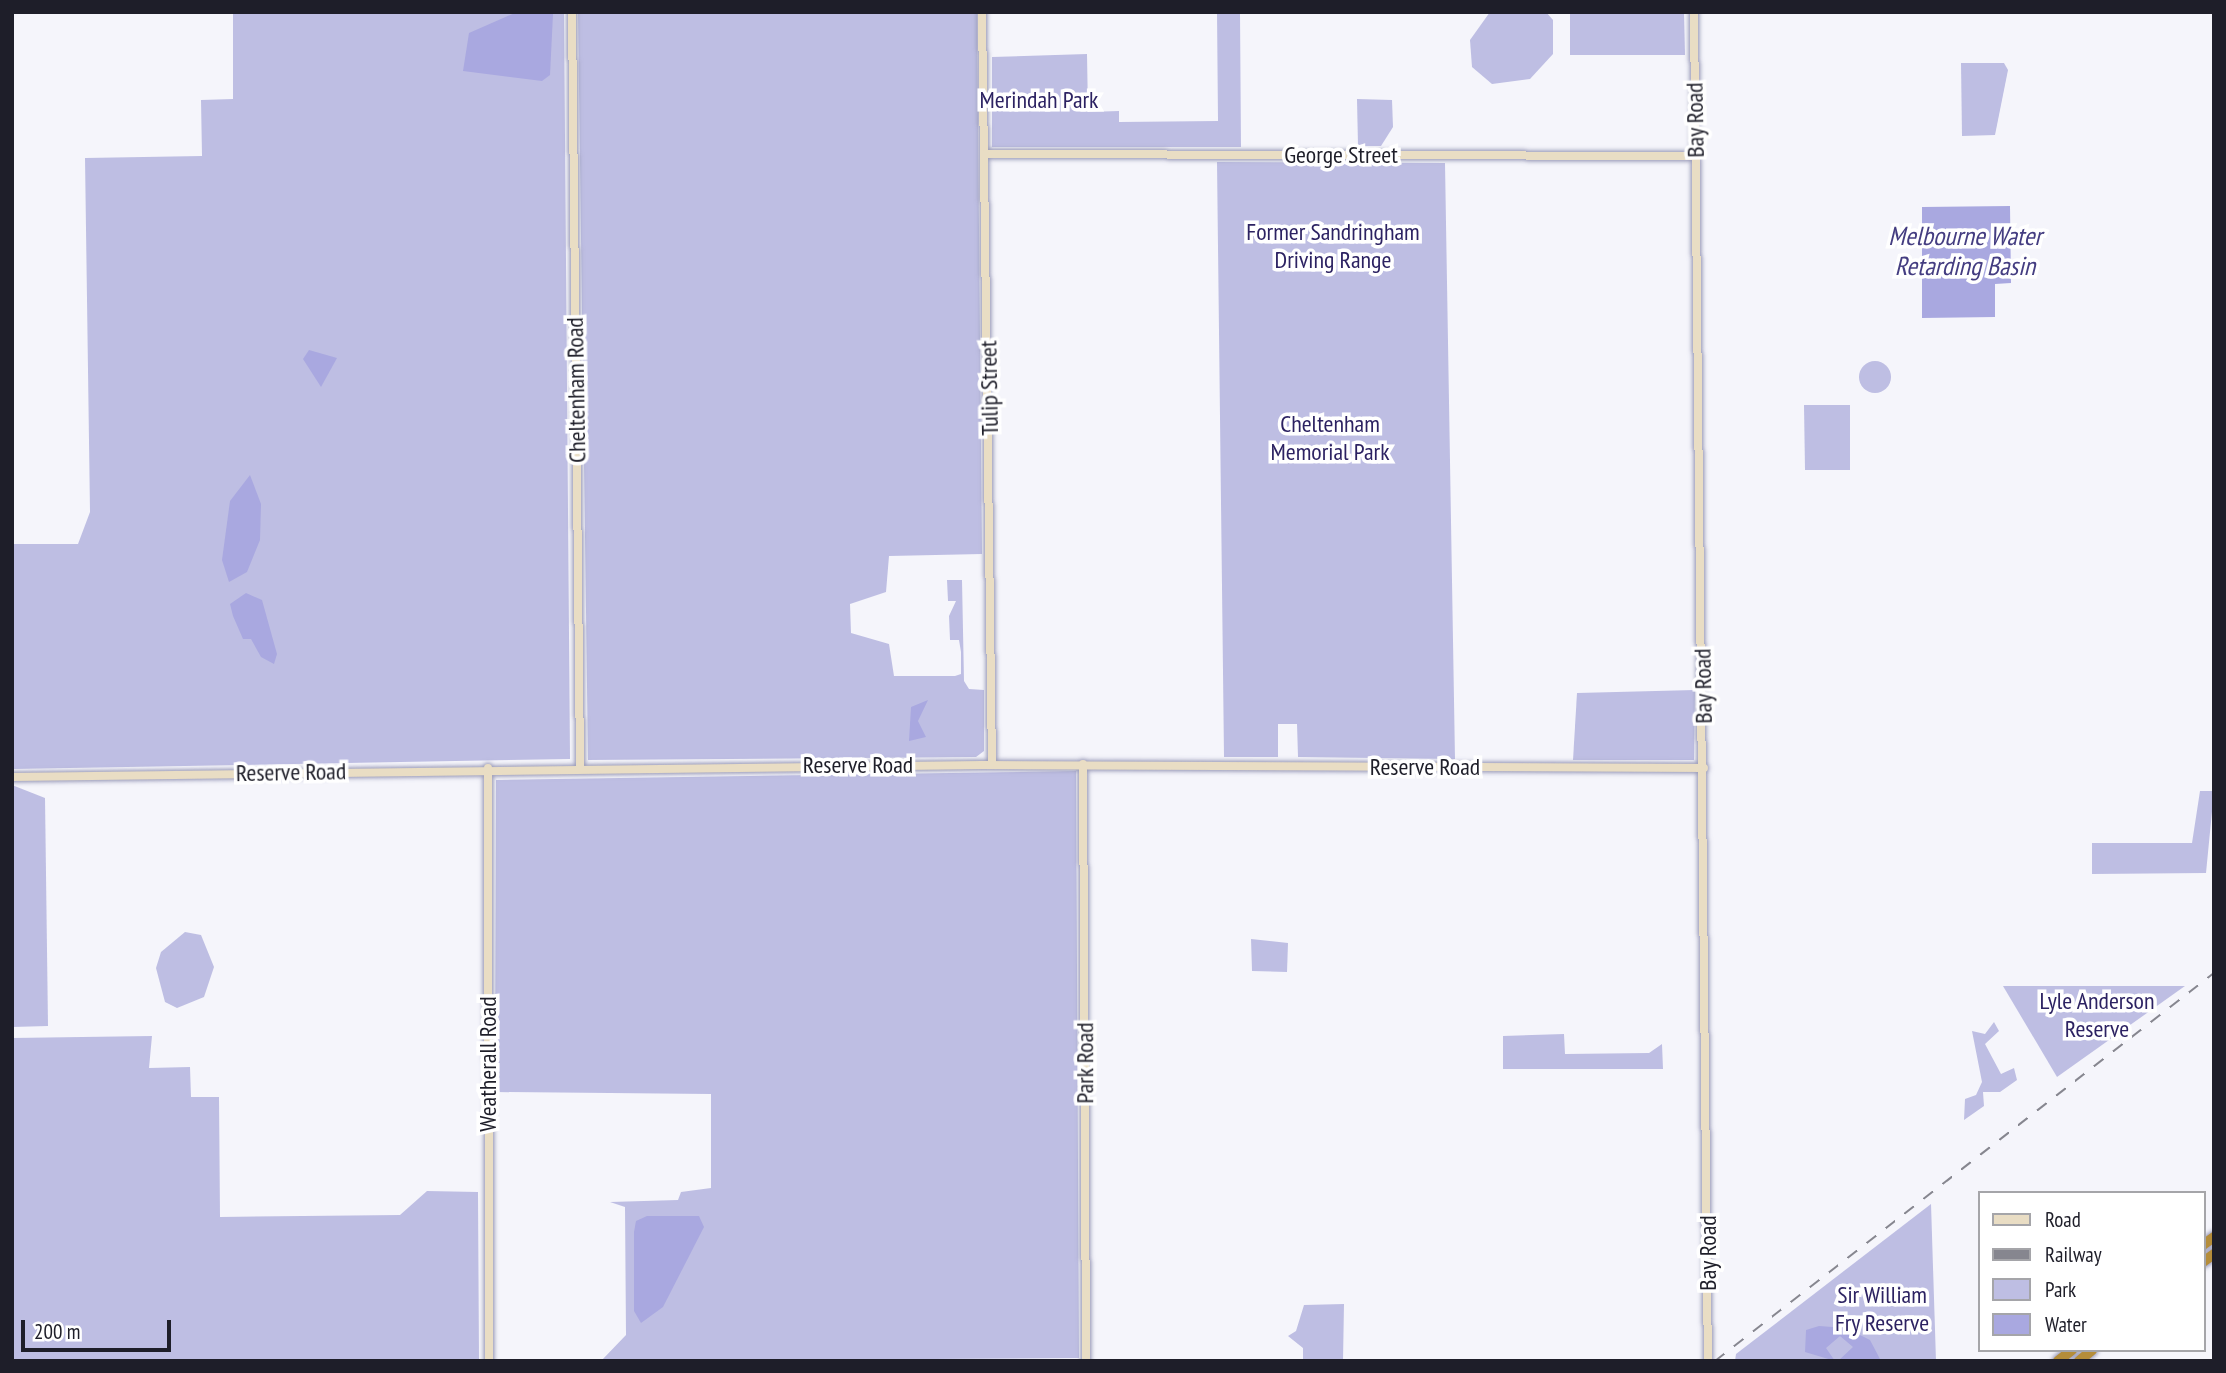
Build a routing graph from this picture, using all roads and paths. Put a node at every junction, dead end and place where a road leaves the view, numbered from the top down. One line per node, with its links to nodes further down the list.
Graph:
1 (572, 12): 8 (street, Cheltenham Road)
2 (982, 12): 4 (street, Tulip Street)
3 (1694, 12): 5 (street, Bay Road)
4 (986, 154): 5 (street, George Street); 7 (street, Tulip Street)
5 (1696, 156): 10 (street, Bay Road)
6 (1083, 764): 7 (street, Reserve Road); 10 (street, Reserve Road); 13 (street, Park Road)
7 (992, 765): 8 (street, Reserve Road)
8 (580, 767): 9 (street, Reserve Road)
9 (488, 768): 11 (street, Reserve Road); 12 (street, Weatherall Road)
10 (1704, 768): 14 (street, Bay Road)
11 (12, 777)
12 (489, 1361)
13 (1086, 1361)
14 (1708, 1361)

